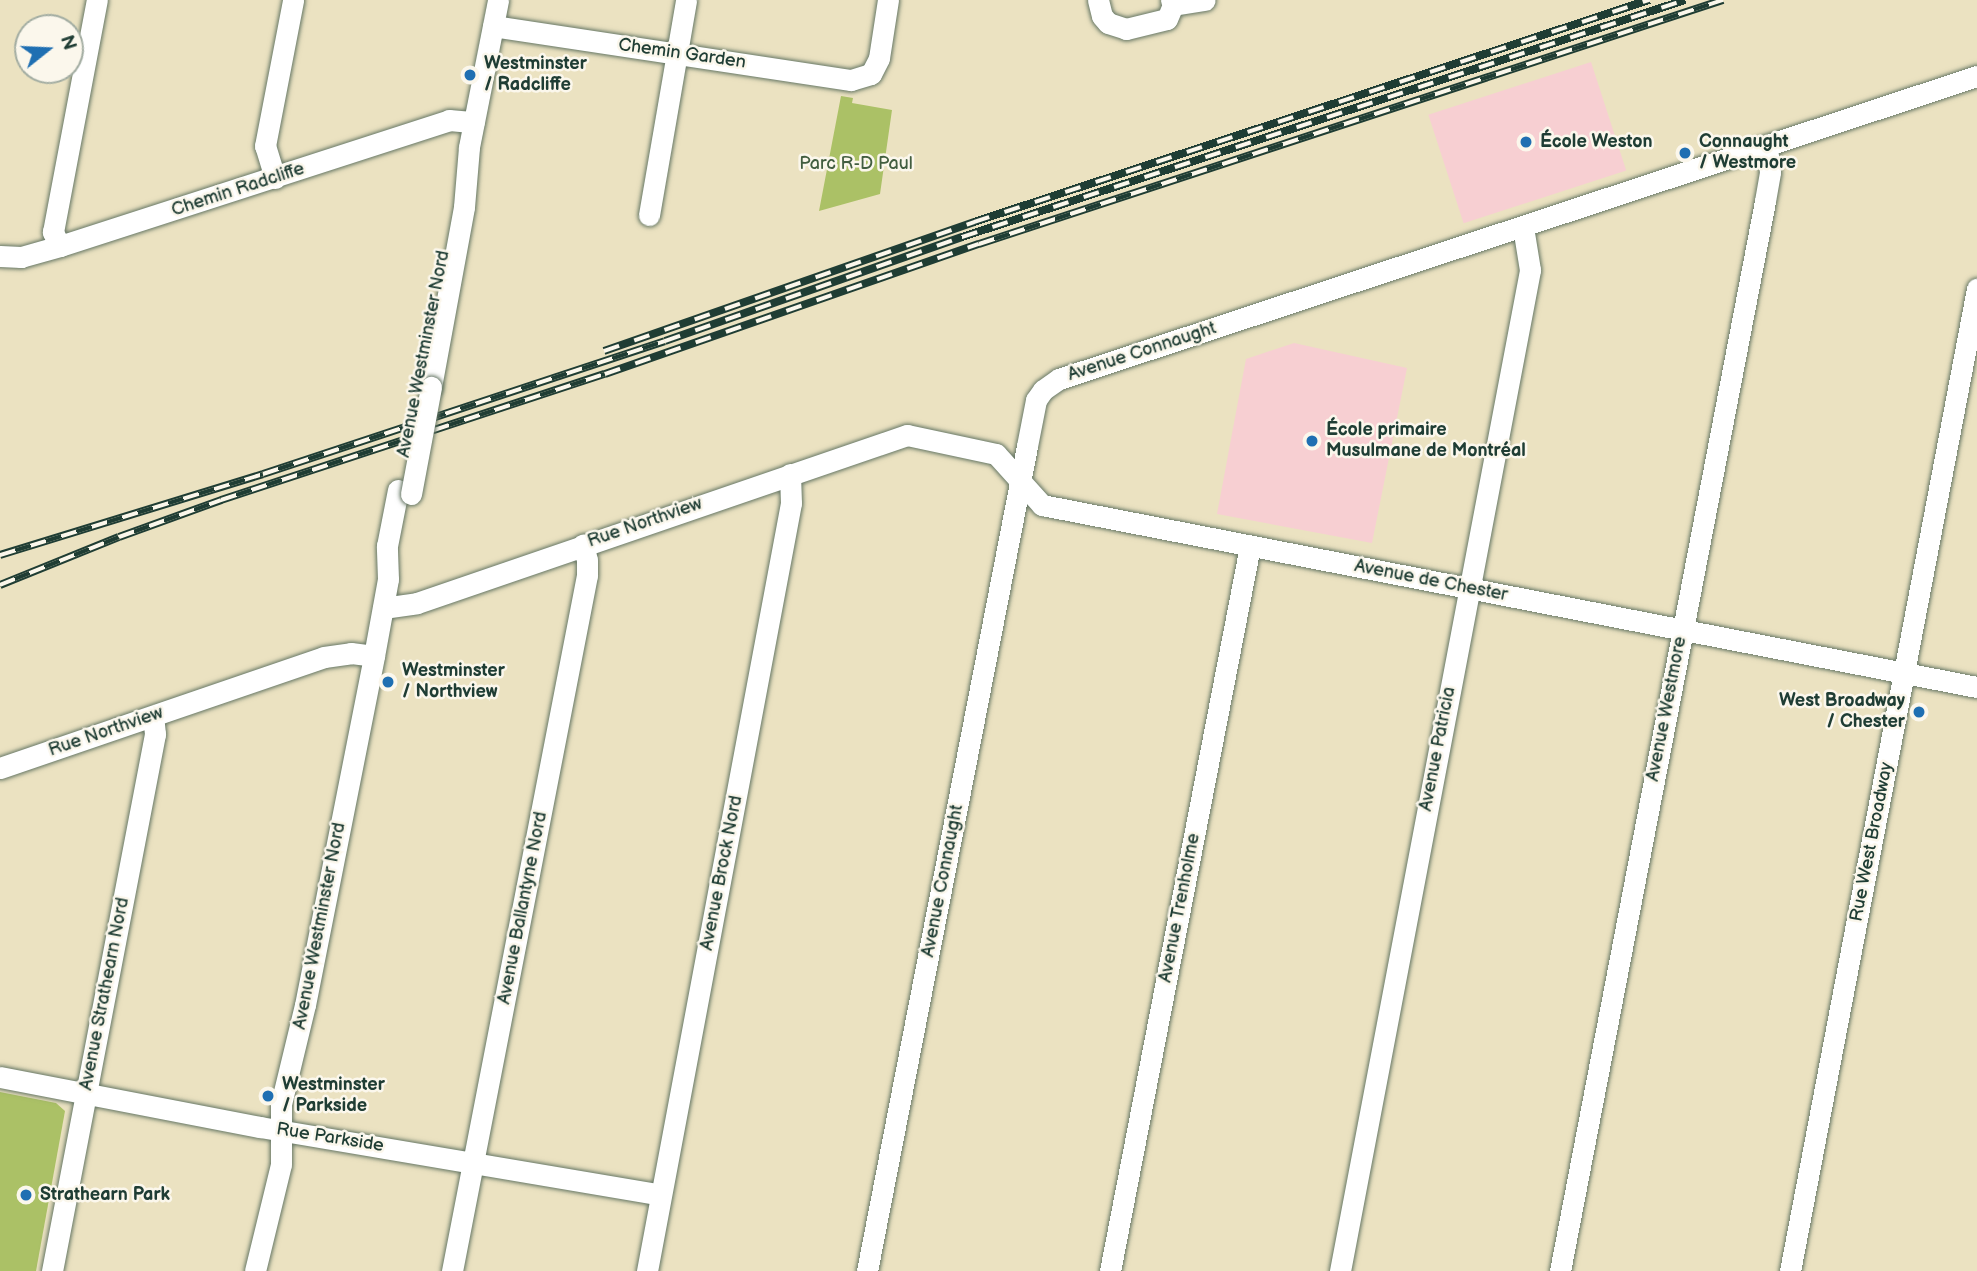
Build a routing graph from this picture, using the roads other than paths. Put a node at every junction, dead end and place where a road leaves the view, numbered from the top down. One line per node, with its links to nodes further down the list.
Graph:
1 (97, 0): 17 (street)
2 (293, 0): 14 (street)
3 (498, 0): 9 (street, Avenue Westminster Nord)
4 (686, 0): 10 (street)
5 (888, 0): 10 (street, Chemin Garden)
6 (1098, 0): 8 (street)
7 (1205, 0): 8 (street)
8 (1172, 3)
9 (493, 26): 10 (street, Chemin Garden); 12 (street, Avenue Westminster Nord)
10 (677, 54): 15 (street)
11 (1977, 76): 13 (street, Avenue Connaught)
12 (474, 122): 14 (street, Chemin Radcliffe); 26 (street, Avenue Westminster Nord)
13 (1767, 147): 16 (street, Avenue Connaught); 27 (street, Avenue Westmore)
14 (275, 178): 17 (street, Chemin Radcliffe)
15 (649, 215)
16 (1523, 227): 22 (street, Avenue Connaught); 25 (street, Avenue Patricia)
17 (60, 246): 18 (street, Chemin Radcliffe)
18 (0, 256)
19 (1977, 289): 29 (street, Rue West Broadway)
20 (907, 435): 21 (street, Rue Northview); 22 (street, Avenue de Chester)
21 (790, 474): 23 (street, Rue Northview); 37 (street, Avenue Brock Nord)
22 (1021, 480): 24 (street, Avenue de Chester); 42 (street, Avenue Connaught)
23 (583, 545): 26 (street, Rue Northview); 36 (street, Avenue Ballantyne Nord)
24 (1250, 546): 25 (street, Avenue de Chester); 43 (street, Avenue Trenholme)
25 (1469, 588): 27 (street, Avenue de Chester); 44 (street, Avenue Patricia)
26 (383, 608): 28 (street, Avenue Westminster Nord)
27 (1682, 629): 29 (street, Avenue de Chester); 45 (street, Avenue Westmore)
28 (374, 656): 31 (street, Rue Northview); 35 (street, Avenue Westminster Nord)
29 (1903, 673): 30 (street, Avenue de Chester); 46 (street, Rue West Broadway)
30 (1977, 687)
31 (152, 716): 32 (street, Rue Northview); 34 (street, Avenue Strathearn Nord)
32 (0, 768)
33 (0, 1077): 34 (street, Rue Parkside)
34 (86, 1093): 35 (street, Rue Parkside); 38 (street, Avenue Strathearn Nord)
35 (282, 1130): 36 (street, Rue Parkside); 39 (street, Avenue Westminster Nord)
36 (473, 1162): 37 (street, Rue Parkside); 40 (street, Avenue Ballantyne Nord)
37 (660, 1195): 41 (street, Avenue Brock Nord)
38 (52, 1271)
39 (255, 1271)
40 (452, 1271)
41 (647, 1271)
42 (867, 1271)
43 (1110, 1271)
44 (1340, 1271)
45 (1560, 1271)
46 (1790, 1271)

